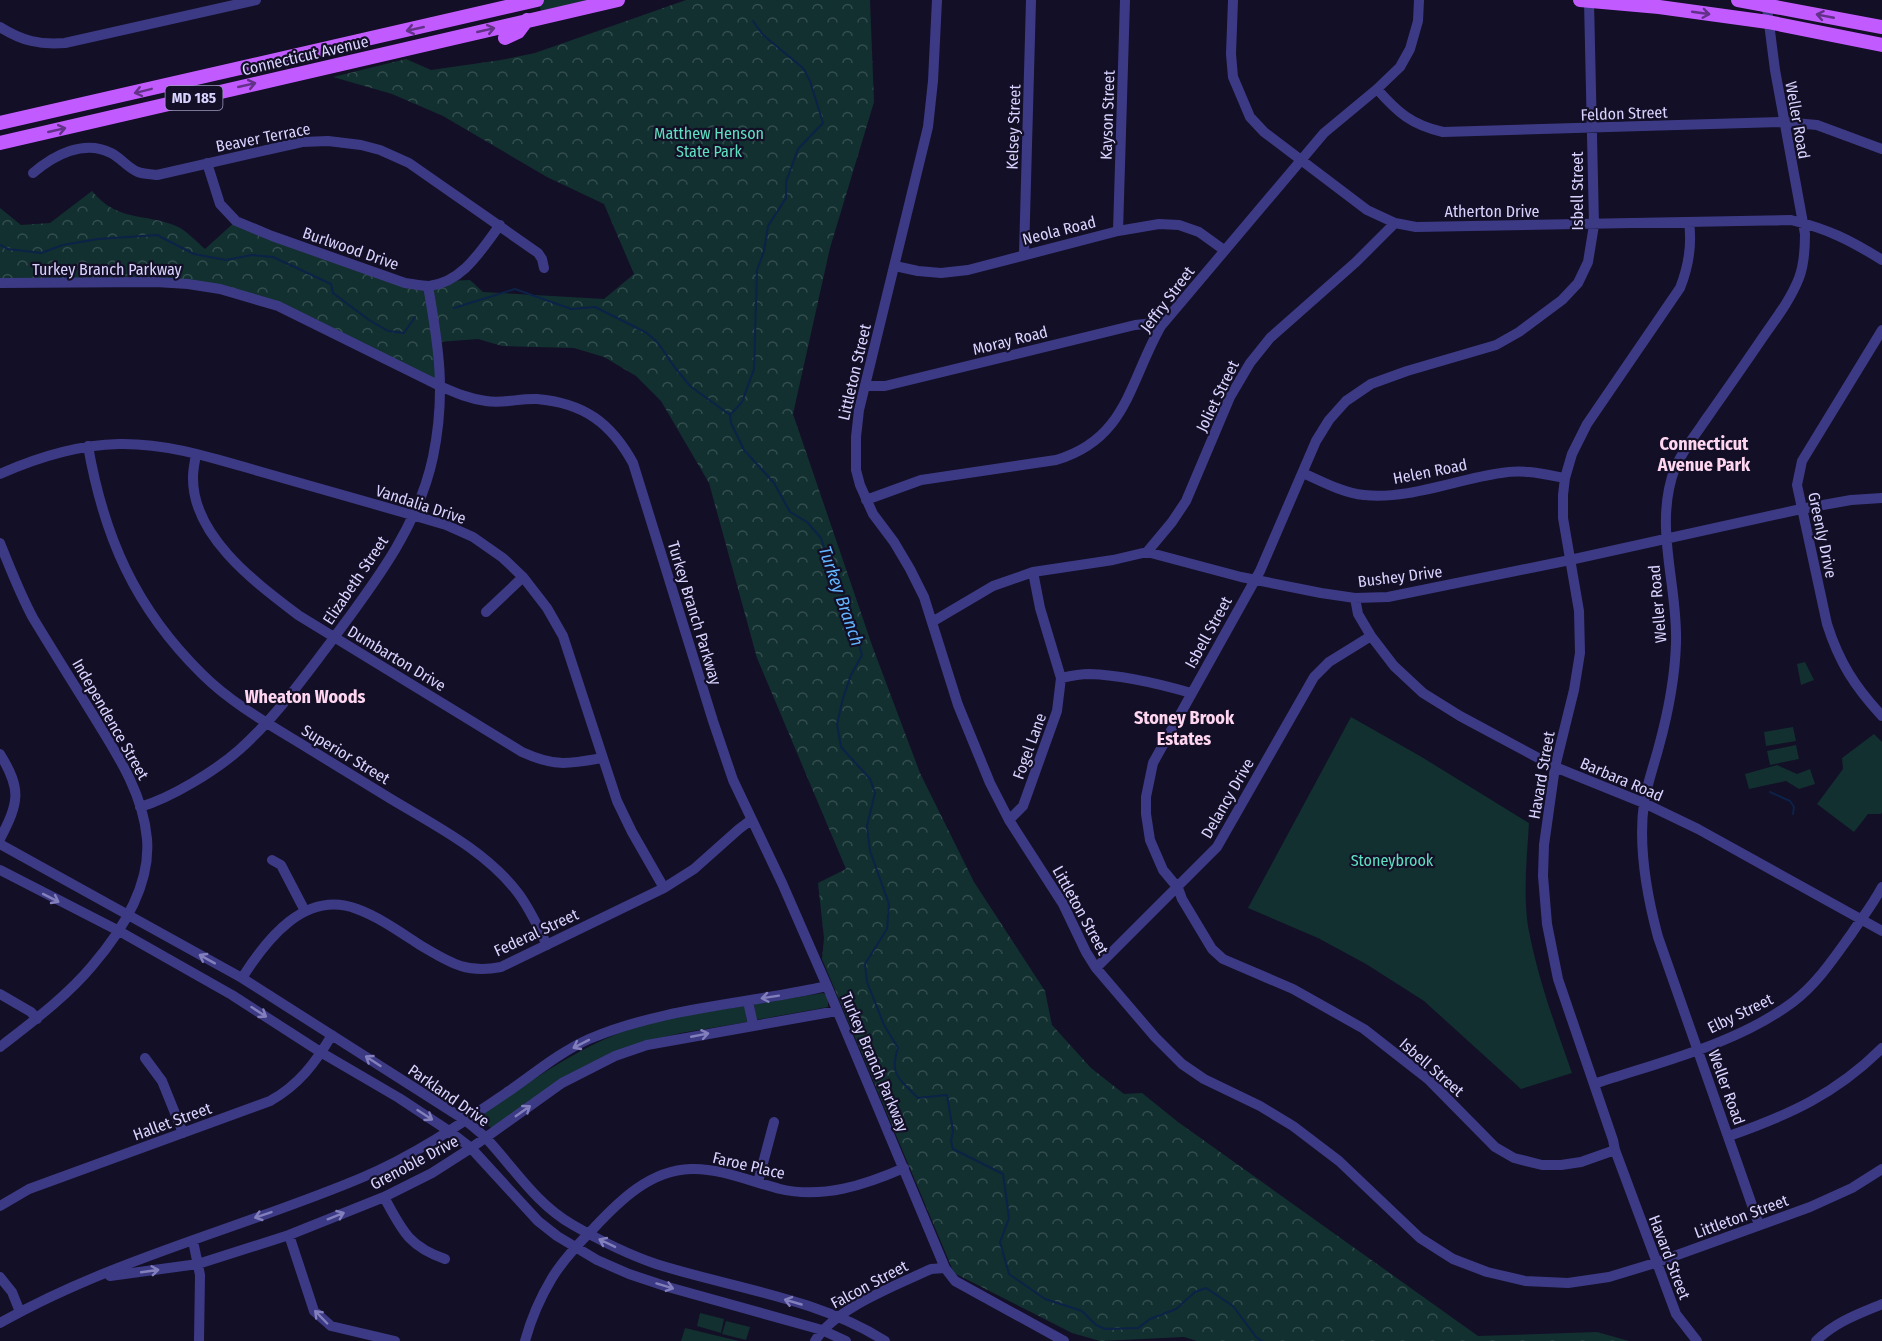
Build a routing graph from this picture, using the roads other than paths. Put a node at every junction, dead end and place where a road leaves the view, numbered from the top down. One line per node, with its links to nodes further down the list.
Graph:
1 (256, 0): 15 (street)
2 (618, 0): 12 (main road, Connecticut Avenue / MD 185)
3 (937, 0): 38 (street, Littleton Street)
4 (1031, 0): 36 (street, Kelsey Street)
5 (1125, 0): 34 (street, Kayson Street)
6 (1233, 0): 26 (street, Atherton Drive)
7 (1419, 0): 20 (street, Jeffry Street)
8 (1585, 0): 14 (main road, one-way to 14); 23 (street, Isbell Street)
9 (1738, 0): 11 (main road)
10 (535, 1): 13 (main road, Connecticut Avenue / MD 185)
11 (1766, 2): 14 (street, Weller Road); 16 (main road, one-way to 11)
12 (533, 19): 17 (main road, Connecticut Avenue / MD 185, one-way to 12); 18 (main road)
13 (452, 21): 17 (main road); 22 (main road, Connecticut Avenue / MD 185, one-way to 22)
14 (1768, 22): 19 (main road); 21 (street, Weller Road)
15 (0, 27)
16 (1882, 27)
17 (455, 37): 24 (main road, Connecticut Avenue / MD 185, one-way to 17)
18 (505, 38)
19 (1882, 45)
20 (1377, 89): 23 (street, Feldon Street); 26 (street, Jeffry Street)
21 (1783, 122): 23 (street, Feldon Street); 25 (street, Feldon Street); 31 (street, Weller Road)
22 (0, 123)
23 (1591, 129): 33 (street, Isbell Street)
24 (0, 143)
25 (1882, 148)
26 (1301, 160): 30 (street, Atherton Drive); 35 (street, Jeffry Street)
27 (207, 163): 28 (street, Beaver Terrace); 32 (street, Beaver Terrace); 41 (street, Burlwood Drive)
28 (33, 173)
29 (1689, 222): 31 (street, Atherton Drive); 33 (street, Atherton Drive); 50 (street, Havard Street)
30 (1395, 223): 33 (street, Atherton Drive); 57 (street, Joliet Street)
31 (1801, 223): 37 (street, Atherton Drive); 55 (street, Weller Road)
32 (500, 225): 39 (street, Beaver Terrace); 41 (street, Burlwood Drive)
33 (1594, 225): 48 (street, Isbell Street)
34 (1118, 231): 35 (street, Neola Road); 36 (street, Neola Road)
35 (1224, 250): 42 (street, Jeffry Street)
36 (1024, 254): 38 (street, Neola Road)
37 (1882, 260)
38 (895, 266): 44 (street, Littleton Street)
39 (544, 268)
40 (0, 283): 45 (street, Turkey Branch Parkway)
41 (428, 286): 45 (street, Elizabeth Street)
42 (1161, 326): 44 (street, Moray Road); 52 (street, Jeffry Street)
43 (1882, 330): 53 (street, Greenly Drive)
44 (865, 386): 52 (street, Littleton Street)
45 (442, 387): 54 (street, Elizabeth Street); 76 (street, Turkey Branch Parkway)
46 (88, 446): 47 (street, Vandalia Drive); 49 (street, Vandalia Drive); 70 (street, Superior Street)
47 (196, 454): 54 (street, Vandalia Drive); 66 (street, Dumbarton Drive)
48 (1303, 473): 50 (street, Helen Road); 61 (street, Isbell Street)
49 (0, 474)
50 (1565, 478): 58 (street, Havard Street)
51 (1882, 498): 53 (street, Bushey Drive)
52 (866, 500): 64 (street, Littleton Street)
53 (1802, 509): 55 (street, Bushey Drive); 69 (street, Greenly Drive)
54 (412, 515): 60 (street, Vandalia Drive); 66 (street, Elizabeth Street)
55 (1666, 540): 58 (street, Bushey Drive); 74 (street, Weller Road)
56 (0, 543): 75 (street, Independence Street)
57 (1147, 552): 59 (street, Bushey Drive); 61 (street, Bushey Drive)
58 (1570, 560): 62 (street, Bushey Drive); 73 (street, Havard Street)
59 (1033, 572): 64 (street, Bushey Drive); 67 (street, Fogel Lane)
60 (523, 577): 63 (street); 72 (street, Vandalia Drive)
61 (1254, 579): 62 (street, Bushey Drive); 68 (street, Isbell Street)
62 (1355, 598): 65 (street, Barbara Road)
63 (486, 612)
64 (932, 622): 77 (street, Littleton Street)
65 (1371, 636): 73 (street, Barbara Road); 84 (street, Delancy Drive)
66 (334, 637): 70 (street, Elizabeth Street); 72 (street, Dumbarton Drive)
67 (1060, 678): 68 (street); 77 (street, Fogel Lane)
68 (1191, 693): 84 (street, Isbell Street)
69 (1882, 716)
70 (266, 723): 75 (street, Elizabeth Street); 90 (street, Superior Street)
71 (0, 754): 78 (street)
72 (602, 758): 83 (street, Vandalia Drive)
73 (1555, 767): 74 (street, Barbara Road); 105 (street, Havard Street)
74 (1644, 803): 87 (street, Barbara Road); 102 (street, Weller Road)
75 (141, 807): 86 (street, Independence Street)
76 (751, 820): 83 (street, Federal Street); 93 (street, Turkey Branch Parkway)
77 (1010, 820): 91 (street, Littleton Street)
78 (0, 839)
79 (0, 844): 86 (street, Parkland Drive)
80 (272, 860): 85 (street)
81 (0, 870): 88 (street, Parkland Drive, one-way to 88)
82 (1882, 887): 87 (street, Elby Street)
83 (664, 888): 90 (street, Federal Street)
84 (1178, 888): 91 (street, Delancy Drive); 113 (street, Isbell Street)
85 (305, 911): 90 (street, Federal Street); 92 (street, Federal Street)
86 (128, 914): 88 (street, Independence Street); 92 (street, Parkland Drive, one-way to 86)
87 (1861, 919): 89 (street, Barbara Road); 102 (street, Elby Street)
88 (119, 931): 97 (street, Independence Street); 103 (street, Parkland Drive, one-way to 103)
89 (1882, 931)
90 (547, 945)
91 (1096, 968): 125 (street, Littleton Street)
92 (242, 978): 99 (street, Parkland Drive)
93 (827, 986): 95 (street, Grenoble Drive, one-way to 95); 96 (street, Turkey Branch Parkway)
94 (0, 994): 97 (street)
95 (748, 1001): 98 (street); 106 (street, Grenoble Drive, one-way to 106)
96 (837, 1011): 98 (street, Grenoble Drive); 114 (street, Turkey Branch Parkway)
97 (37, 1018): 100 (street, Independence Street)
98 (753, 1025): 111 (street, Grenoble Drive, one-way to 98)
99 (332, 1035): 103 (street, Hallet Street); 106 (street, Parkland Drive, one-way to 99)
100 (0, 1047)
101 (1882, 1048): 110 (street)
102 (1697, 1049): 105 (street, Elby Street); 110 (street, Weller Road)
103 (322, 1053): 108 (street, Parkland Drive, one-way to 108); 109 (street, Hallet Street)
104 (145, 1058): 109 (street)
105 (1594, 1084): 113 (street, Havard Street)
106 (465, 1120): 108 (street, Grenoble Drive); 111 (street, Parkland Drive)
107 (774, 1122): 116 (street)
108 (449, 1131): 112 (street, Parkland Drive); 122 (street, Grenoble Drive, one-way to 122)
109 (183, 1133): 118 (street, Hallet Street)
110 (1729, 1136): 119 (street, Weller Road)
111 (485, 1138): 112 (street, Grenoble Drive); 120 (street, Parkland Drive)
112 (471, 1148): 117 (street, Grenoble Drive); 123 (street, Parkland Drive)
113 (1615, 1150): 125 (street, Havard Street)
114 (904, 1168): 116 (street, Faroe Place); 127 (street, Turkey Branch Parkway)
115 (1882, 1169): 119 (street, Littleton Street)
116 (758, 1182): 120 (street, Faroe Place)
117 (384, 1197): 121 (street, Grenoble Drive, one-way to 117); 124 (street)
118 (0, 1206)
119 (1759, 1226): 125 (street, Littleton Street)
120 (588, 1234): 123 (street, Faroe Place); 132 (street, Parkland Drive, one-way to 120)
121 (289, 1235): 126 (street, Grenoble Drive); 136 (street, one-way to 121)
122 (193, 1241): 126 (street); 129 (street, Grenoble Drive)
123 (575, 1247): 134 (street, Parkland Drive, one-way to 134); 137 (street, Faroe Place)
124 (446, 1259)
125 (1655, 1263): 142 (street, Havard Street)
126 (198, 1264): 129 (street, Grenoble Drive, one-way to 126); 135 (street)
127 (945, 1268): 132 (street, Falcon Street); 141 (street, Turkey Branch Parkway)
128 (0, 1277): 131 (street)
129 (92, 1279): 131 (street, Grenoble Drive)
130 (1882, 1304): 143 (street)
131 (20, 1312): 133 (street, Grenoble Drive)
132 (837, 1317): 134 (street, Falcon Street); 140 (street, Parkland Drive)
133 (0, 1323)
134 (822, 1330): 138 (street, Falcon Street); 139 (street, Parkland Drive)
135 (199, 1341)
136 (395, 1341)
137 (525, 1341)
138 (815, 1341)
139 (846, 1341)
140 (885, 1341)
141 (1064, 1341)
142 (1697, 1341)
143 (1816, 1341)

